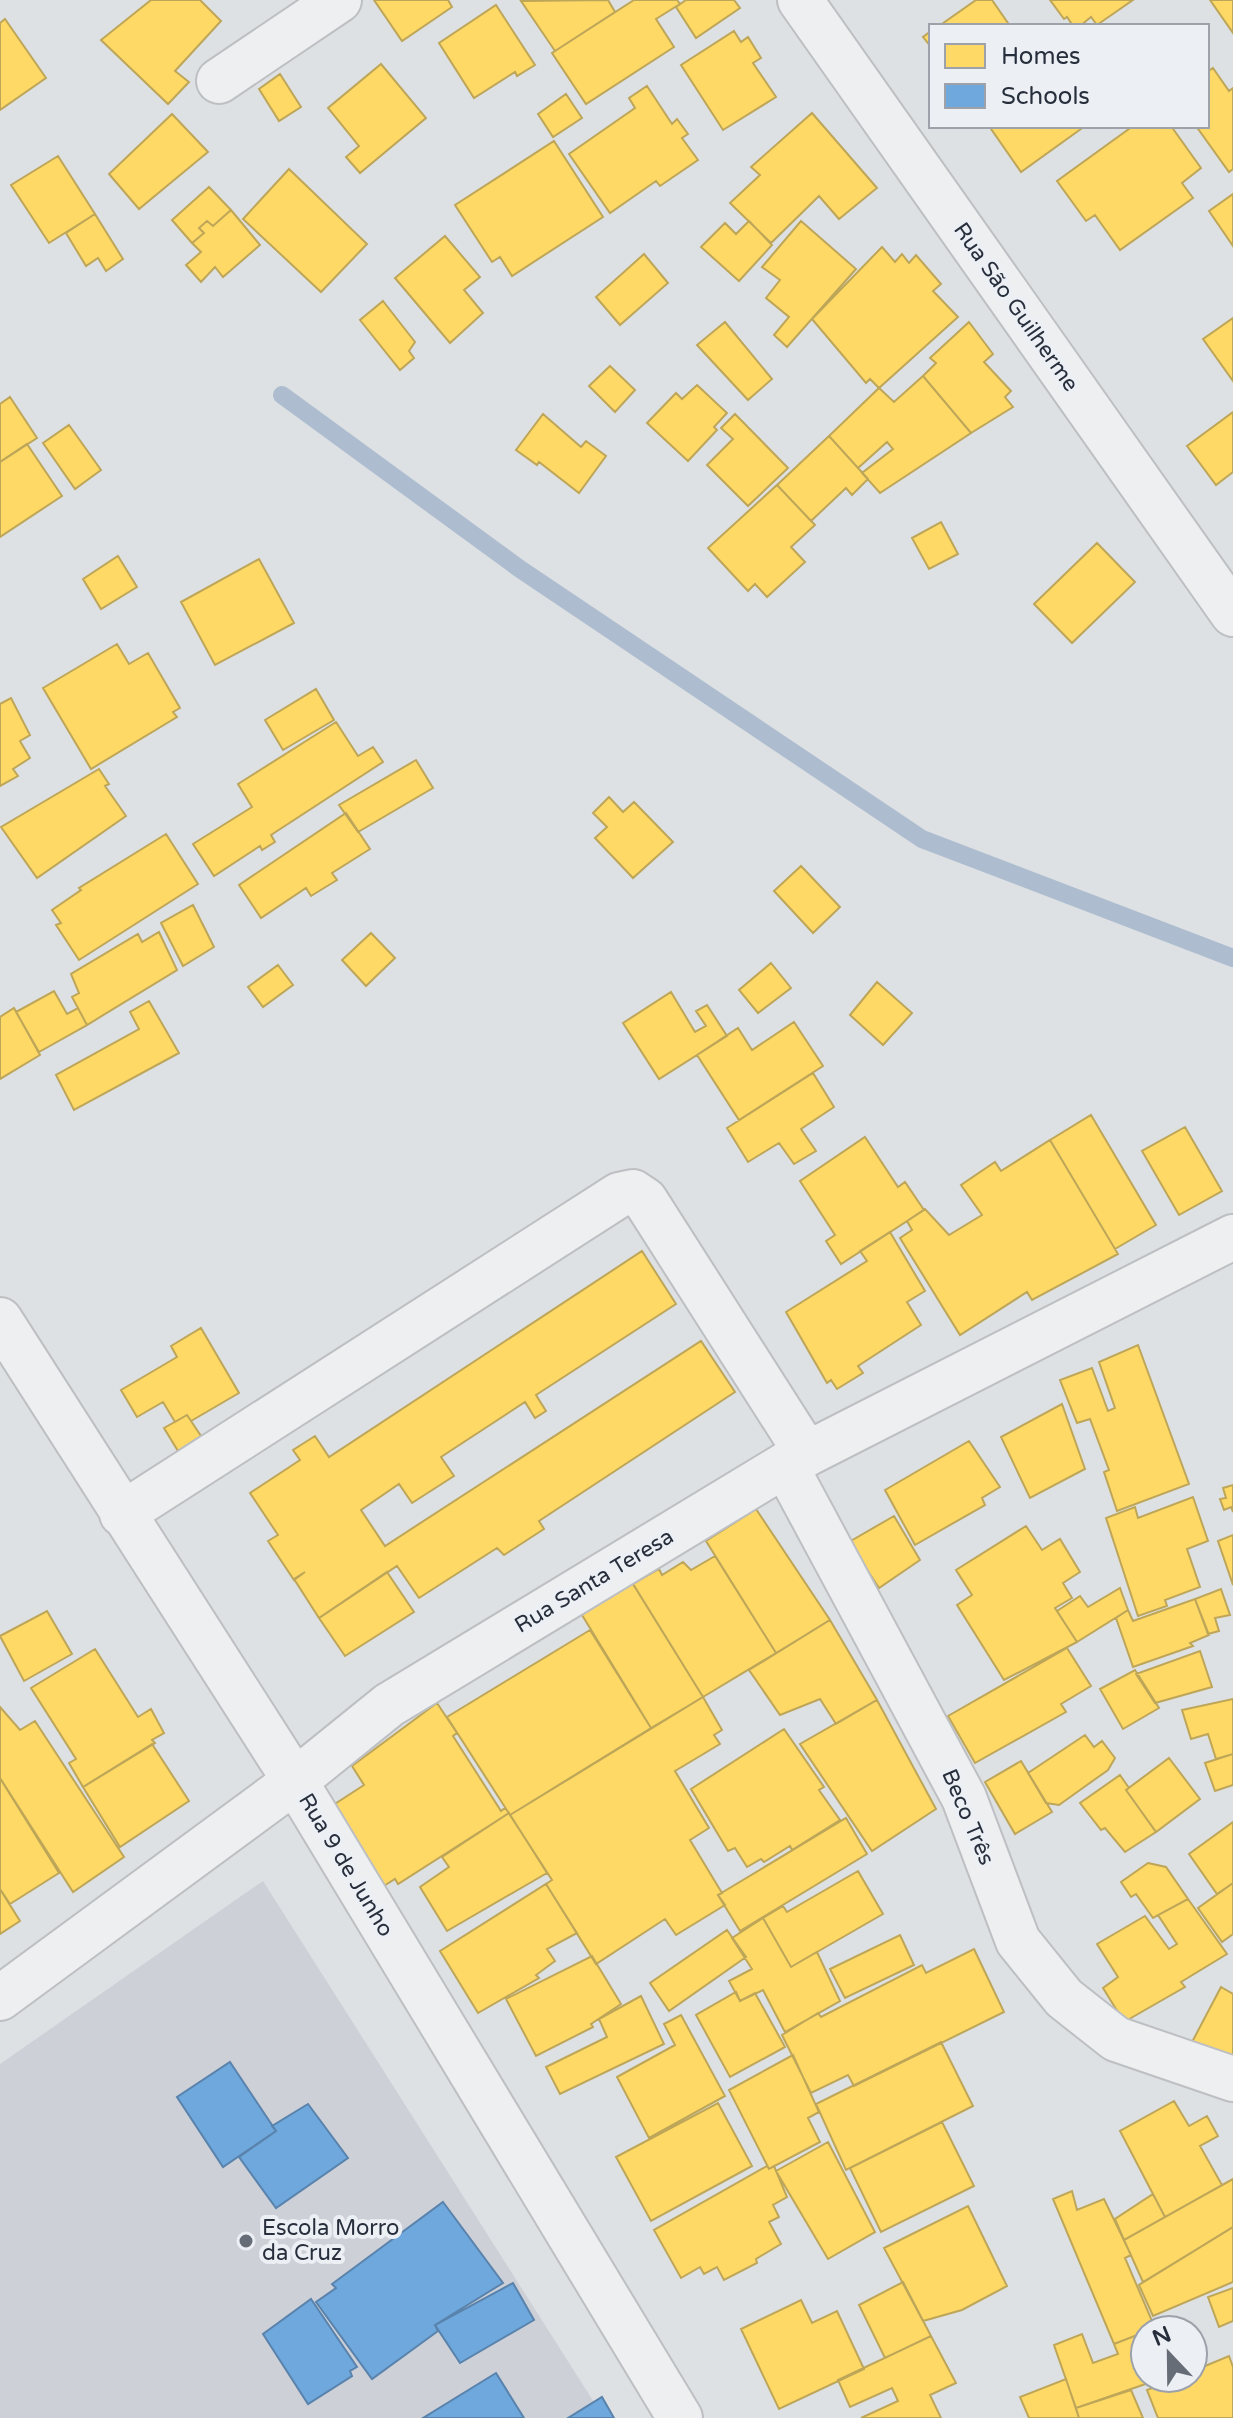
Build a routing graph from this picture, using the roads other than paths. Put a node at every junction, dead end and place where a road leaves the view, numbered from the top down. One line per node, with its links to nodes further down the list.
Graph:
1 (339, 0): 3 (street)
2 (804, 2): 4 (street, Rua São Guilherme)
3 (219, 81)
4 (1233, 614)
5 (1232, 1240): 7 (street, Rua Santa Teresa)
6 (0, 1320): 8 (street, Rua 9 de Junho)
7 (796, 1460): 8 (street, Beco Três); 9 (street, Rua Santa Teresa); 11 (street, Beco Três)
8 (122, 1514): 9 (street, Rua 9 de Junho)
9 (295, 1781): 10 (street, Rua Santa Teresa); 12 (street, Rua 9 de Junho)
10 (0, 1998)
11 (1233, 2079)
12 (680, 2418)

